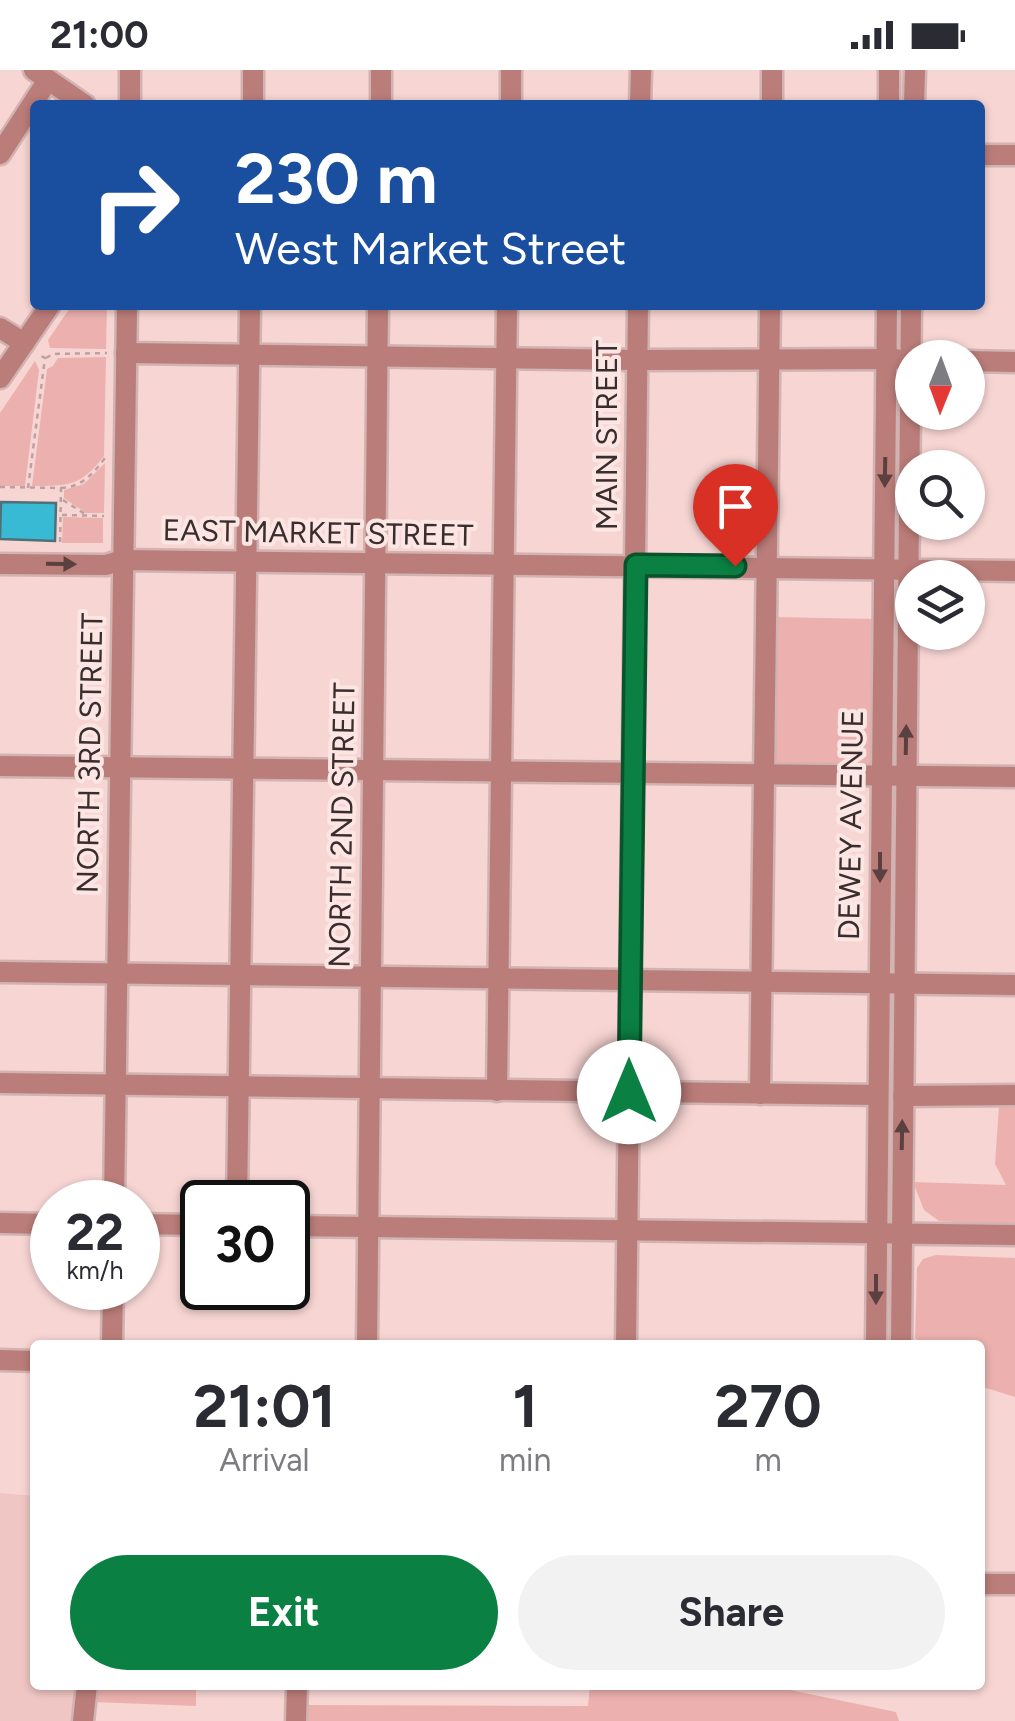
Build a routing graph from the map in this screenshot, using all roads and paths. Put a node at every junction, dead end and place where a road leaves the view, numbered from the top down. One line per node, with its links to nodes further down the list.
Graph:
1 (130, 70): 11 (street)
2 (253, 70): 12 (street)
3 (382, 70): 13 (street)
4 (511, 70): 14 (street)
5 (641, 70): 15 (street)
6 (772, 70): 16 (street)
7 (890, 70): 17 (street)
8 (915, 70): 18 (street)
9 (41, 75): 10 (street); 19 (street)
10 (78, 100)
11 (130, 100)
12 (253, 100)
13 (381, 100)
14 (511, 100)
15 (640, 100)
16 (772, 100)
17 (889, 100)
18 (914, 100)
19 (0, 154)
20 (985, 155): 21 (street)
21 (1015, 155)
22 (48, 310): 33 (street)
23 (126, 310): 34 (street, NORTH 3RD STREET)
24 (250, 310): 35 (street)
25 (378, 310): 36 (street, NORTH 2ND STREET)
26 (507, 310): 37 (street)
27 (638, 310): 42 (street, MAIN STREET)
28 (770, 310): 39 (street)
29 (886, 310): 40 (street, DEWEY AVENUE)
30 (911, 310): 32 (street, DEWEY AVENUE)
31 (0, 328): 33 (street)
32 (911, 340)
33 (30, 348): 38 (path); 45 (street)
34 (117, 353): 35 (street); 38 (path); 56 (street, NORTH 3RD STREET)
35 (249, 354): 36 (street); 58 (street)
36 (378, 355): 37 (street); 60 (street, NORTH 2ND STREET)
37 (506, 357): 42 (street); 61 (street)
38 (45, 358): 49 (path)
39 (769, 358): 40 (street); 42 (street); 63 (street)
40 (886, 359): 41 (street); 64 (street, DEWEY AVENUE, one-way to 64)
41 (895, 359)
42 (638, 360): 62 (street, MAIN STREET)
43 (985, 361): 44 (street)
44 (1015, 362)
45 (0, 378)
46 (910, 430): 57 (street, DEWEY AVENUE)
47 (106, 457): 50 (path)
48 (0, 488): 49 (path)
49 (28, 488): 50 (path)
50 (61, 488): 51 (path)
51 (61, 498): 52 (path); 53 (path)
52 (60, 515): 53 (path); 55 (path)
53 (86, 515): 54 (path)
54 (106, 516)
55 (60, 545)
56 (122, 560): 58 (street, EAST MARKET STREET); 59 (street, EAST MARKET STREET, one-way to 56); 70 (street, NORTH 3RD STREET)
57 (908, 560)
58 (245, 563): 60 (street, EAST MARKET STREET); 71 (street)
59 (0, 564)
60 (375, 565): 61 (street, EAST MARKET STREET); 72 (street, NORTH 2ND STREET)
61 (503, 565): 62 (street, EAST MARKET STREET); 73 (street)
62 (636, 565): 63 (street, EAST MARKET STREET); 74 (street, MAIN STREET)
63 (768, 567): 64 (street, EAST MARKET STREET); 75 (street)
64 (884, 568): 65 (street, EAST MARKET STREET); 76 (street, DEWEY AVENUE)
65 (895, 568)
66 (985, 570): 67 (street, EAST MARKET STREET)
67 (1015, 571)
68 (907, 650): 77 (street, DEWEY AVENUE, one-way to 68)
69 (0, 766): 70 (street)
70 (120, 766): 71 (street); 80 (street, NORTH 3RD STREET)
71 (242, 768): 72 (street); 81 (street)
72 (372, 770): 73 (street); 82 (street, NORTH 2ND STREET)
73 (500, 772): 74 (street); 83 (street)
74 (633, 773): 75 (street); 84 (street, MAIN STREET)
75 (764, 774): 76 (street); 85 (street)
76 (881, 776): 77 (street); 86 (street, DEWEY AVENUE, one-way to 86)
77 (906, 776): 78 (street); 87 (street, DEWEY AVENUE)
78 (1015, 777)
79 (0, 972): 80 (street)
80 (118, 973): 81 (street); 90 (street, NORTH 3RD STREET)
81 (242, 976): 82 (street); 91 (street)
82 (370, 978): 83 (street); 92 (street, NORTH 2ND STREET)
83 (498, 979): 84 (street); 93 (street)
84 (630, 980): 85 (street); 94 (street, MAIN STREET)
85 (760, 982): 86 (street); 95 (street)
86 (879, 984): 87 (street); 96 (street, DEWEY AVENUE)
87 (904, 984): 88 (street); 98 (street, DEWEY AVENUE)
88 (1015, 984)
89 (0, 1084): 90 (street)
90 (116, 1086): 91 (street); 99 (street, NORTH 3RD STREET)
91 (238, 1087): 92 (street); 100 (street)
92 (368, 1088): 93 (street); 104 (street, NORTH 2ND STREET)
93 (497, 1090): 94 (street)
94 (629, 1092): 95 (street); 105 (street, MAIN STREET)
95 (760, 1094): 96 (street)
96 (878, 1095): 106 (street, DEWEY AVENUE)
97 (1015, 1095): 98 (street)
98 (902, 1096): 107 (street, DEWEY AVENUE, one-way to 98)
99 (114, 1180)
100 (237, 1180)
101 (0, 1223): 102 (street)
102 (30, 1224)
103 (310, 1226): 104 (street)
104 (368, 1227): 105 (street); 111 (street, NORTH 2ND STREET)
105 (628, 1231): 106 (street); 112 (street, MAIN STREET)
106 (876, 1233): 107 (street); 113 (street, DEWEY AVENUE, one-way to 113)
107 (902, 1233): 108 (street); 114 (street, DEWEY AVENUE)
108 (1015, 1235)
109 (113, 1310): 110 (street)
110 (112, 1340)
111 (366, 1340)
112 (626, 1340)
113 (876, 1340)
114 (901, 1340)
115 (0, 1360): 116 (street)
116 (30, 1361)
117 (985, 1584): 118 (street)
118 (1015, 1584)
119 (87, 1690): 121 (street)
120 (296, 1690): 122 (street)
121 (83, 1721)
122 (296, 1721)

